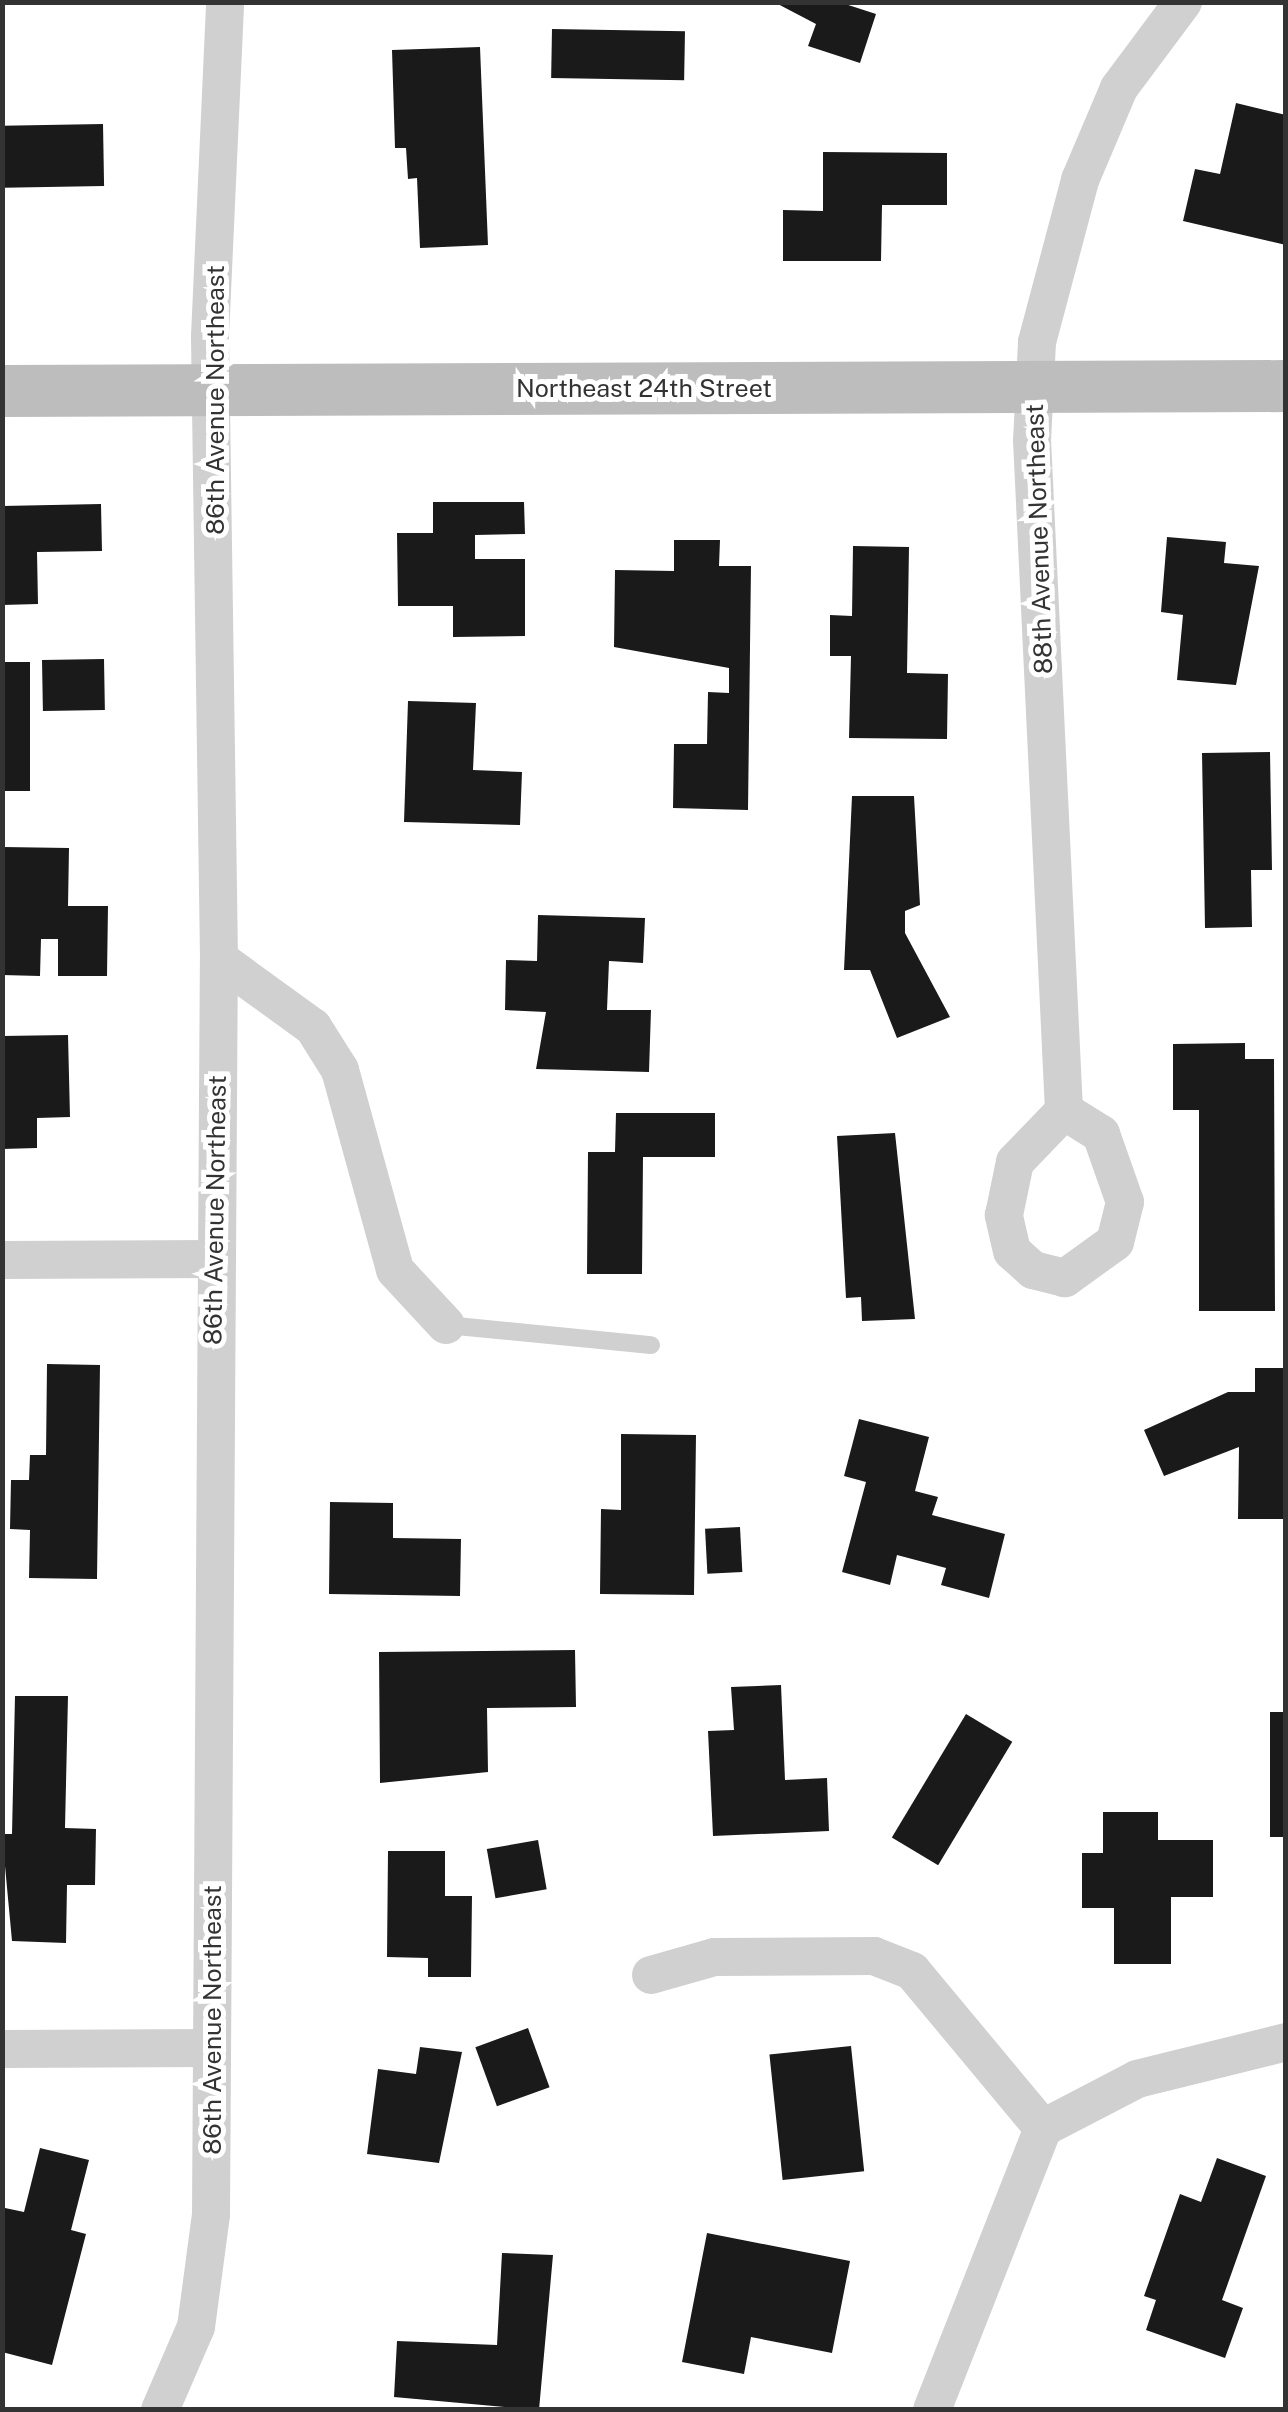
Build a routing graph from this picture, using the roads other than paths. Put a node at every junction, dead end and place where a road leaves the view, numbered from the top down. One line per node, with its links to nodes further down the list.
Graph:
1 (225, 2): 5 (street, 86th Avenue Northeast)
2 (1184, 2): 4 (street, 88th Avenue Northeast)
3 (1286, 386): 4 (main road, Northeast 24th Street)
4 (1034, 387): 5 (main road, Northeast 24th Street); 8 (street, 88th Avenue Northeast)
5 (213, 390): 6 (main road, Northeast 24th Street); 7 (street, 86th Avenue Northeast)
6 (2, 391)
7 (219, 960): 9 (street, 86th Avenue Northeast); 11 (street)
8 (1064, 1111)
9 (214, 1259): 10 (street); 15 (street, 86th Avenue Northeast)
10 (2, 1260)
11 (446, 1325): 12 (lane)
12 (652, 1345)
13 (651, 1975): 17 (street)
14 (1286, 2042): 17 (street)
15 (212, 2048): 16 (street); 18 (street, 86th Avenue Northeast)
16 (2, 2049)
17 (1043, 2128): 19 (street)
18 (160, 2410)
19 (932, 2410)

